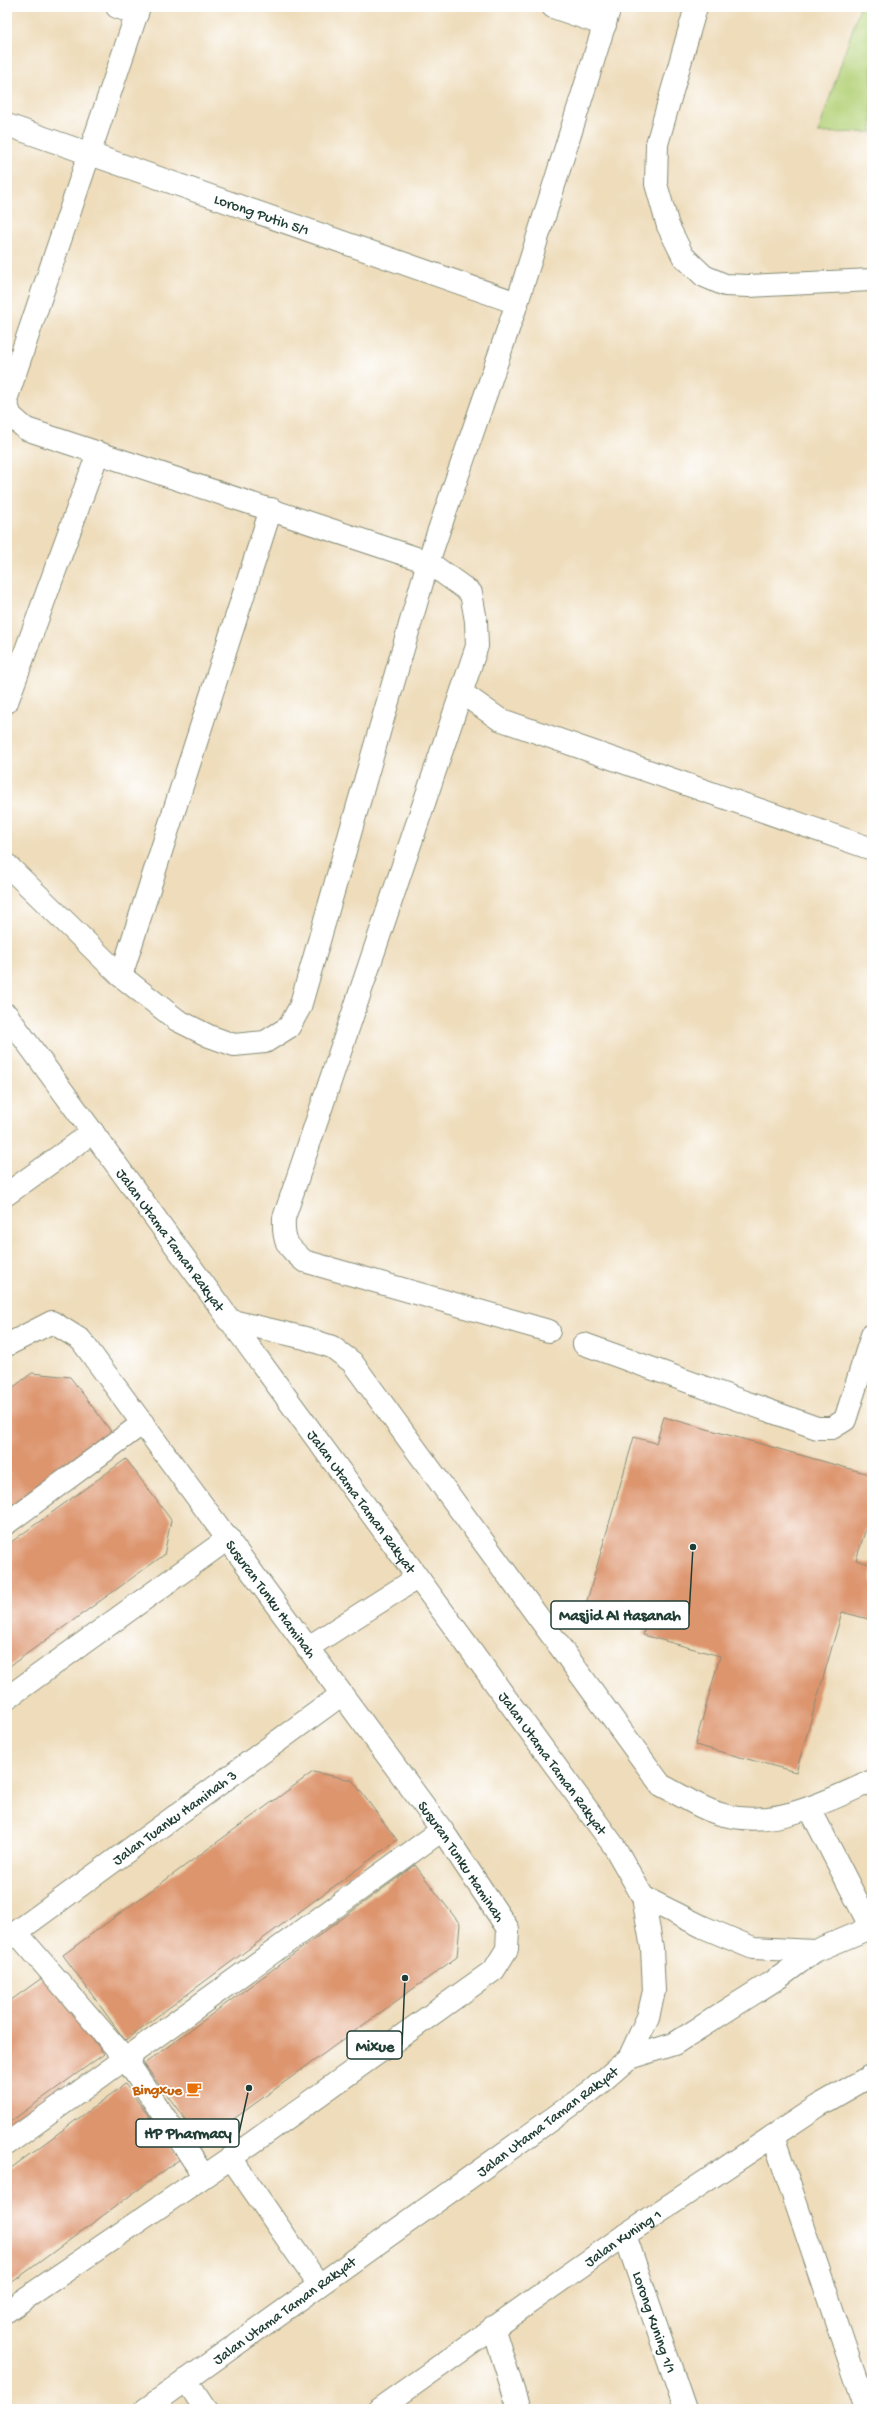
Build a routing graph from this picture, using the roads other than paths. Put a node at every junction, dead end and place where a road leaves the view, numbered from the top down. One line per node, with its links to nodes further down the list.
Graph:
1 (553, 7): 4 (street)
2 (696, 7): 7 (street)
3 (131, 9): 6 (street)
4 (607, 16): 8 (street)
5 (7, 125): 6 (street, Lorong Putih 5/1)
6 (88, 153): 8 (street, Lorong Putih 5/1); 9 (street)
7 (872, 280)
8 (516, 303): 13 (street)
9 (7, 397)
10 (7, 405): 11 (street)
11 (98, 453): 12 (street); 15 (street)
12 (271, 509): 13 (street); 18 (street)
13 (428, 562): 14 (street); 18 (street)
14 (462, 693): 16 (street); 23 (street)
15 (7, 702)
16 (872, 849)
17 (7, 865): 18 (street)
18 (120, 976)
19 (7, 1015): 20 (street, Jalan Utama Taman Rakyat)
20 (93, 1132): 21 (street); 22 (street, Jalan Utama Taman Rakyat)
21 (7, 1194)
22 (228, 1320): 30 (street, Jalan Utama Taman Rakyat); 35 (street)
23 (550, 1332)
24 (872, 1335): 25 (street)
25 (584, 1344)
26 (7, 1345): 27 (street, Susuran Tunku Haminah)
27 (143, 1423): 28 (street); 29 (street, Susuran Tunku Haminah)
28 (7, 1523)
29 (229, 1538): 31 (street, Susuran Tunku Haminah); 33 (street)
30 (417, 1578): 31 (street); 37 (street, Jalan Utama Taman Rakyat)
31 (307, 1648): 32 (street, Susuran Tunku Haminah)
32 (341, 1695): 36 (street, Susuran Tunku Haminah); 39 (street, Jalan Tuanku Haminah 3)
33 (7, 1698)
34 (872, 1781): 35 (street)
35 (810, 1809): 38 (street)
36 (442, 1830): 41 (street); 46 (street, Susuran Tunku Haminah)
37 (643, 1897): 40 (street); 42 (street, Jalan Utama Taman Rakyat)
38 (871, 1927): 40 (street)
39 (12, 1936): 41 (street)
40 (815, 1951): 42 (street)
41 (125, 2058): 45 (street); 47 (street)
42 (629, 2058): 49 (street, Jalan Utama Taman Rakyat)
43 (872, 2076): 44 (street, Jalan Kuning 1)
44 (773, 2136): 48 (street, Jalan Kuning 1); 58 (street)
45 (7, 2144)
46 (230, 2158): 47 (street); 49 (street)
47 (204, 2176): 50 (street)
48 (625, 2235): 51 (street, Jalan Kuning 1); 57 (street, Lorong Kuning 1/1)
49 (319, 2285): 52 (street, Jalan Utama Taman Rakyat)
50 (7, 2311)
51 (493, 2327): 55 (street, Jalan Kuning 1); 56 (street)
52 (186, 2380): 53 (street, Jalan Utama Taman Rakyat); 54 (street)
53 (146, 2409)
54 (205, 2409)
55 (379, 2409)
56 (520, 2409)
57 (685, 2409)
58 (866, 2409)

